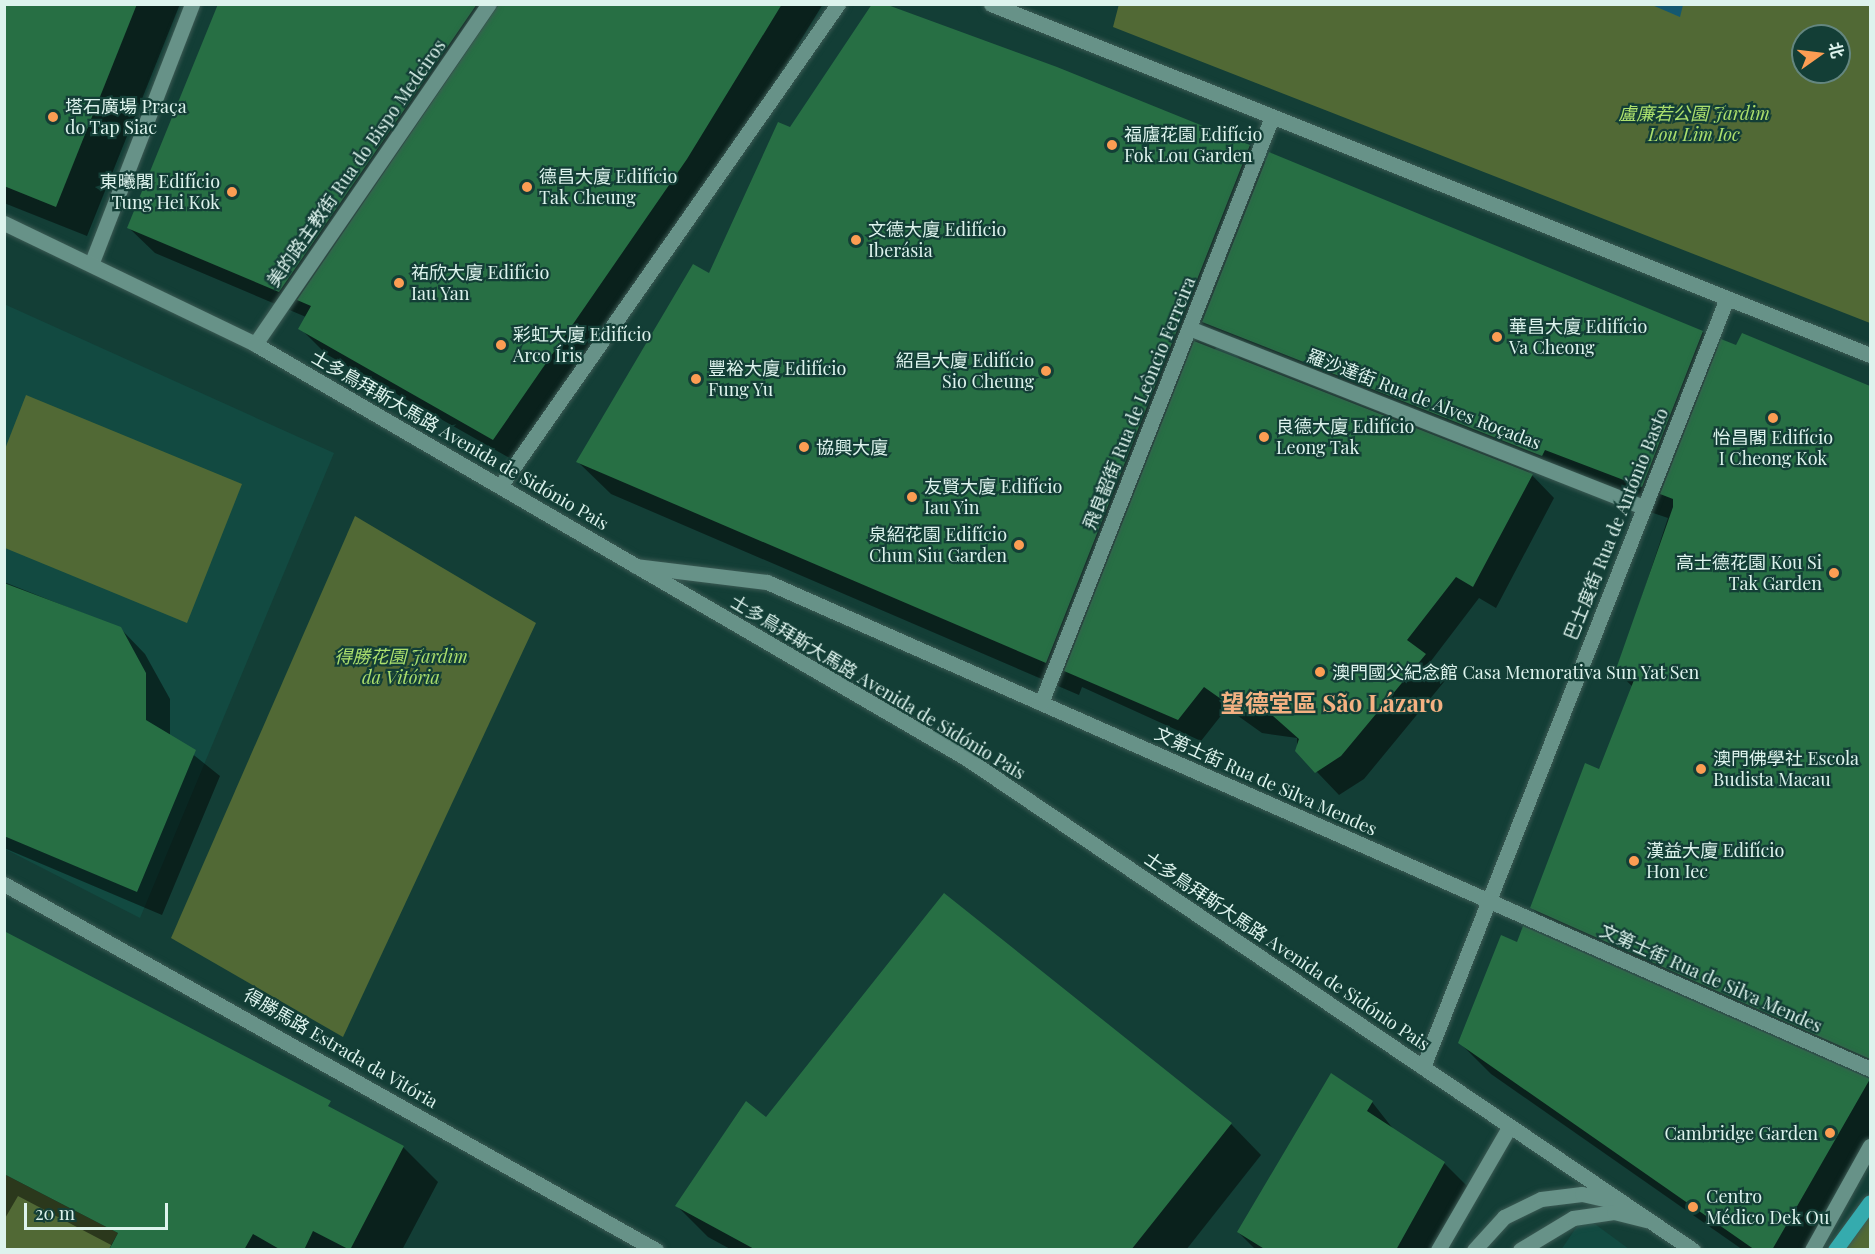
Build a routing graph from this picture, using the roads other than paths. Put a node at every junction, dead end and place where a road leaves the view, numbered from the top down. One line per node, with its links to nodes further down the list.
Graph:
1 (192, 4): 7 (street)
2 (489, 4): 10 (street, 美的路主教街 Rua do Bispo Medeiros)
3 (838, 4): 12 (street)
4 (991, 4): 5 (street)
5 (1272, 117): 8 (street); 9 (street, 飛良韶街 Rua de Leôncio Ferreira)
6 (4, 224): 7 (street, 士多鳥拜斯大馬路 Avenida de Sidónio Pais)
7 (92, 262): 10 (street, 士多鳥拜斯大馬路 Avenida de Sidónio Pais)
8 (1727, 298): 11 (street); 13 (street, 巴士度街 Rua de António Basto)
9 (1189, 328): 13 (street, 羅沙達街 Rua de Alves Roçadas); 15 (street, 飛良韶街 Rua de Leôncio Ferreira)
10 (255, 344): 12 (street, 士多鳥拜斯大馬路 Avenida de Sidónio Pais)
11 (1870, 355)
12 (501, 485): 14 (street, 士多鳥拜斯大馬路 Avenida de Sidónio Pais)
13 (1644, 507): 17 (street, 巴士度街 Rua de António Basto)
14 (636, 566): 15 (street, 文第士街 Rua de Silva Mendes); 18 (street, 士多鳥拜斯大馬路 Avenida de Sidónio Pais)
15 (1041, 703): 17 (street, 文第士街 Rua de Silva Mendes)
16 (4, 884): 25 (street, 得勝馬路 Estrada da Vitória)
17 (1488, 901): 18 (street, 巴士度街 Rua de António Basto); 19 (street, 文第士街 Rua de Silva Mendes)
18 (1423, 1067): 20 (street, 士多鳥拜斯大馬路 Avenida de Sidónio Pais)
19 (1870, 1069)
20 (1510, 1126): 23 (street, 士多鳥拜斯大馬路 Avenida de Sidónio Pais); 26 (street)
21 (1870, 1146): 30 (street)
22 (1870, 1202): 31 (main road)
23 (1631, 1208): 24 (street, 士多鳥拜斯大馬路 Avenida de Sidónio Pais); 27 (street)
24 (1650, 1220): 28 (street); 29 (street, 士多鳥拜斯大馬路 Avenida de Sidónio Pais)
25 (656, 1250)
26 (1438, 1250)
27 (1474, 1250)
28 (1521, 1250)
29 (1693, 1250)
30 (1812, 1250)
31 (1836, 1250)

